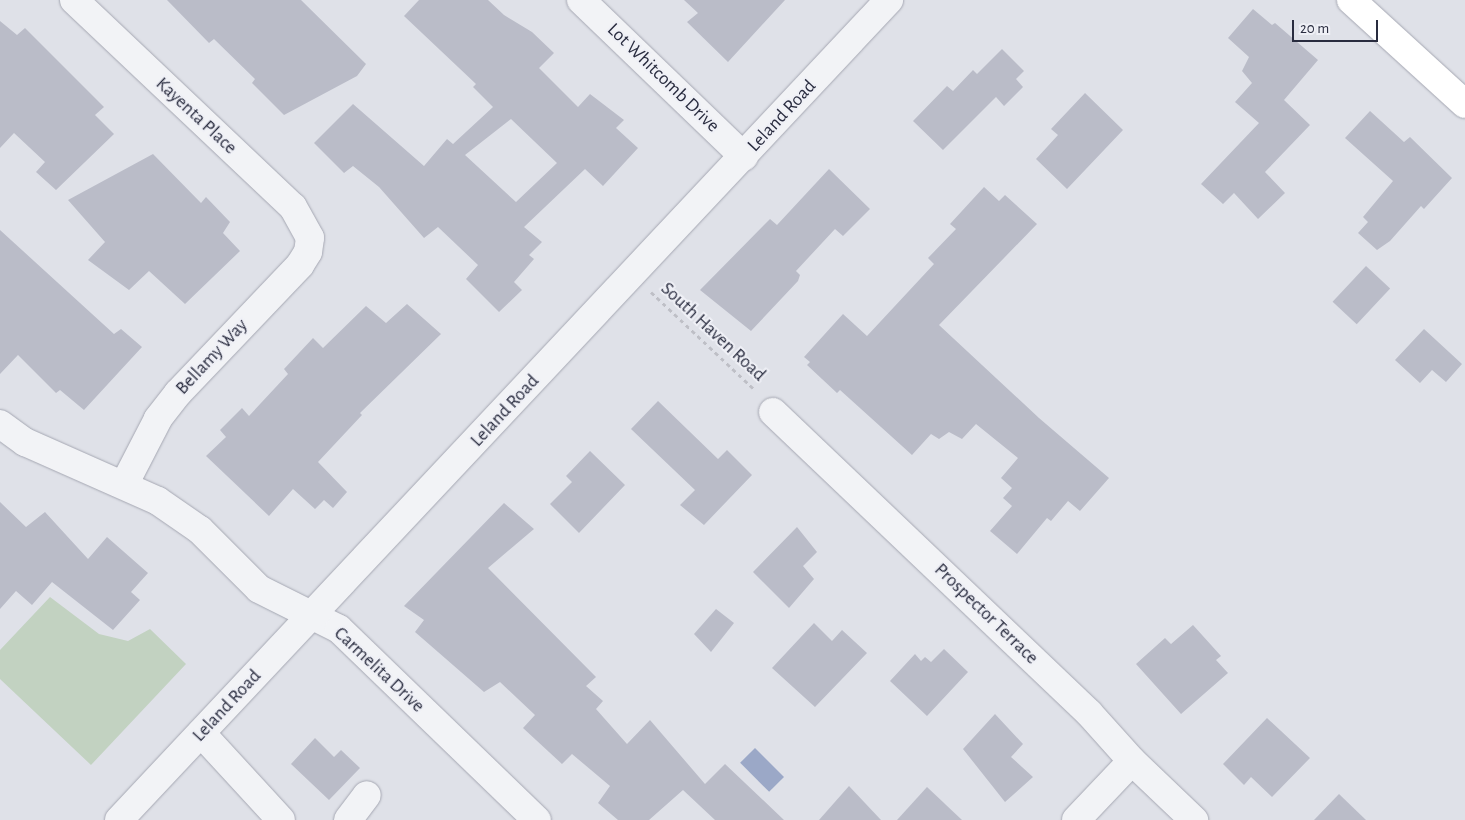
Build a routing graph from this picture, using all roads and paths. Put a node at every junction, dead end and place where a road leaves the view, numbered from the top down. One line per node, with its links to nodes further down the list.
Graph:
1 (74, 0): 7 (street, Kayenta Place)
2 (581, 0): 6 (street, Lot Whitcomb Drive)
3 (889, 0): 6 (street, Leland Road)
4 (1351, 0): 5 (main road)
5 (1465, 104)
6 (744, 157): 8 (street, Leland Road)
7 (310, 238): 11 (street, Bellamy Way)
8 (633, 274): 9 (path, South Haven Road); 12 (street, Leland Road)
9 (773, 412): 14 (street, Prospector Terrace)
10 (0, 424): 11 (street, Carmelita Drive)
11 (124, 485): 12 (street, Carmelita Drive)
12 (312, 615): 13 (street, Leland Road); 19 (street, Carmelita Drive)
13 (201, 733): 16 (street, Leland Road); 17 (street)
14 (1132, 761): 20 (street); 21 (street, Prospector Terrace)
15 (367, 795): 18 (street)
16 (119, 820)
17 (281, 820)
18 (348, 820)
19 (537, 820)
20 (1076, 820)
21 (1194, 820)

